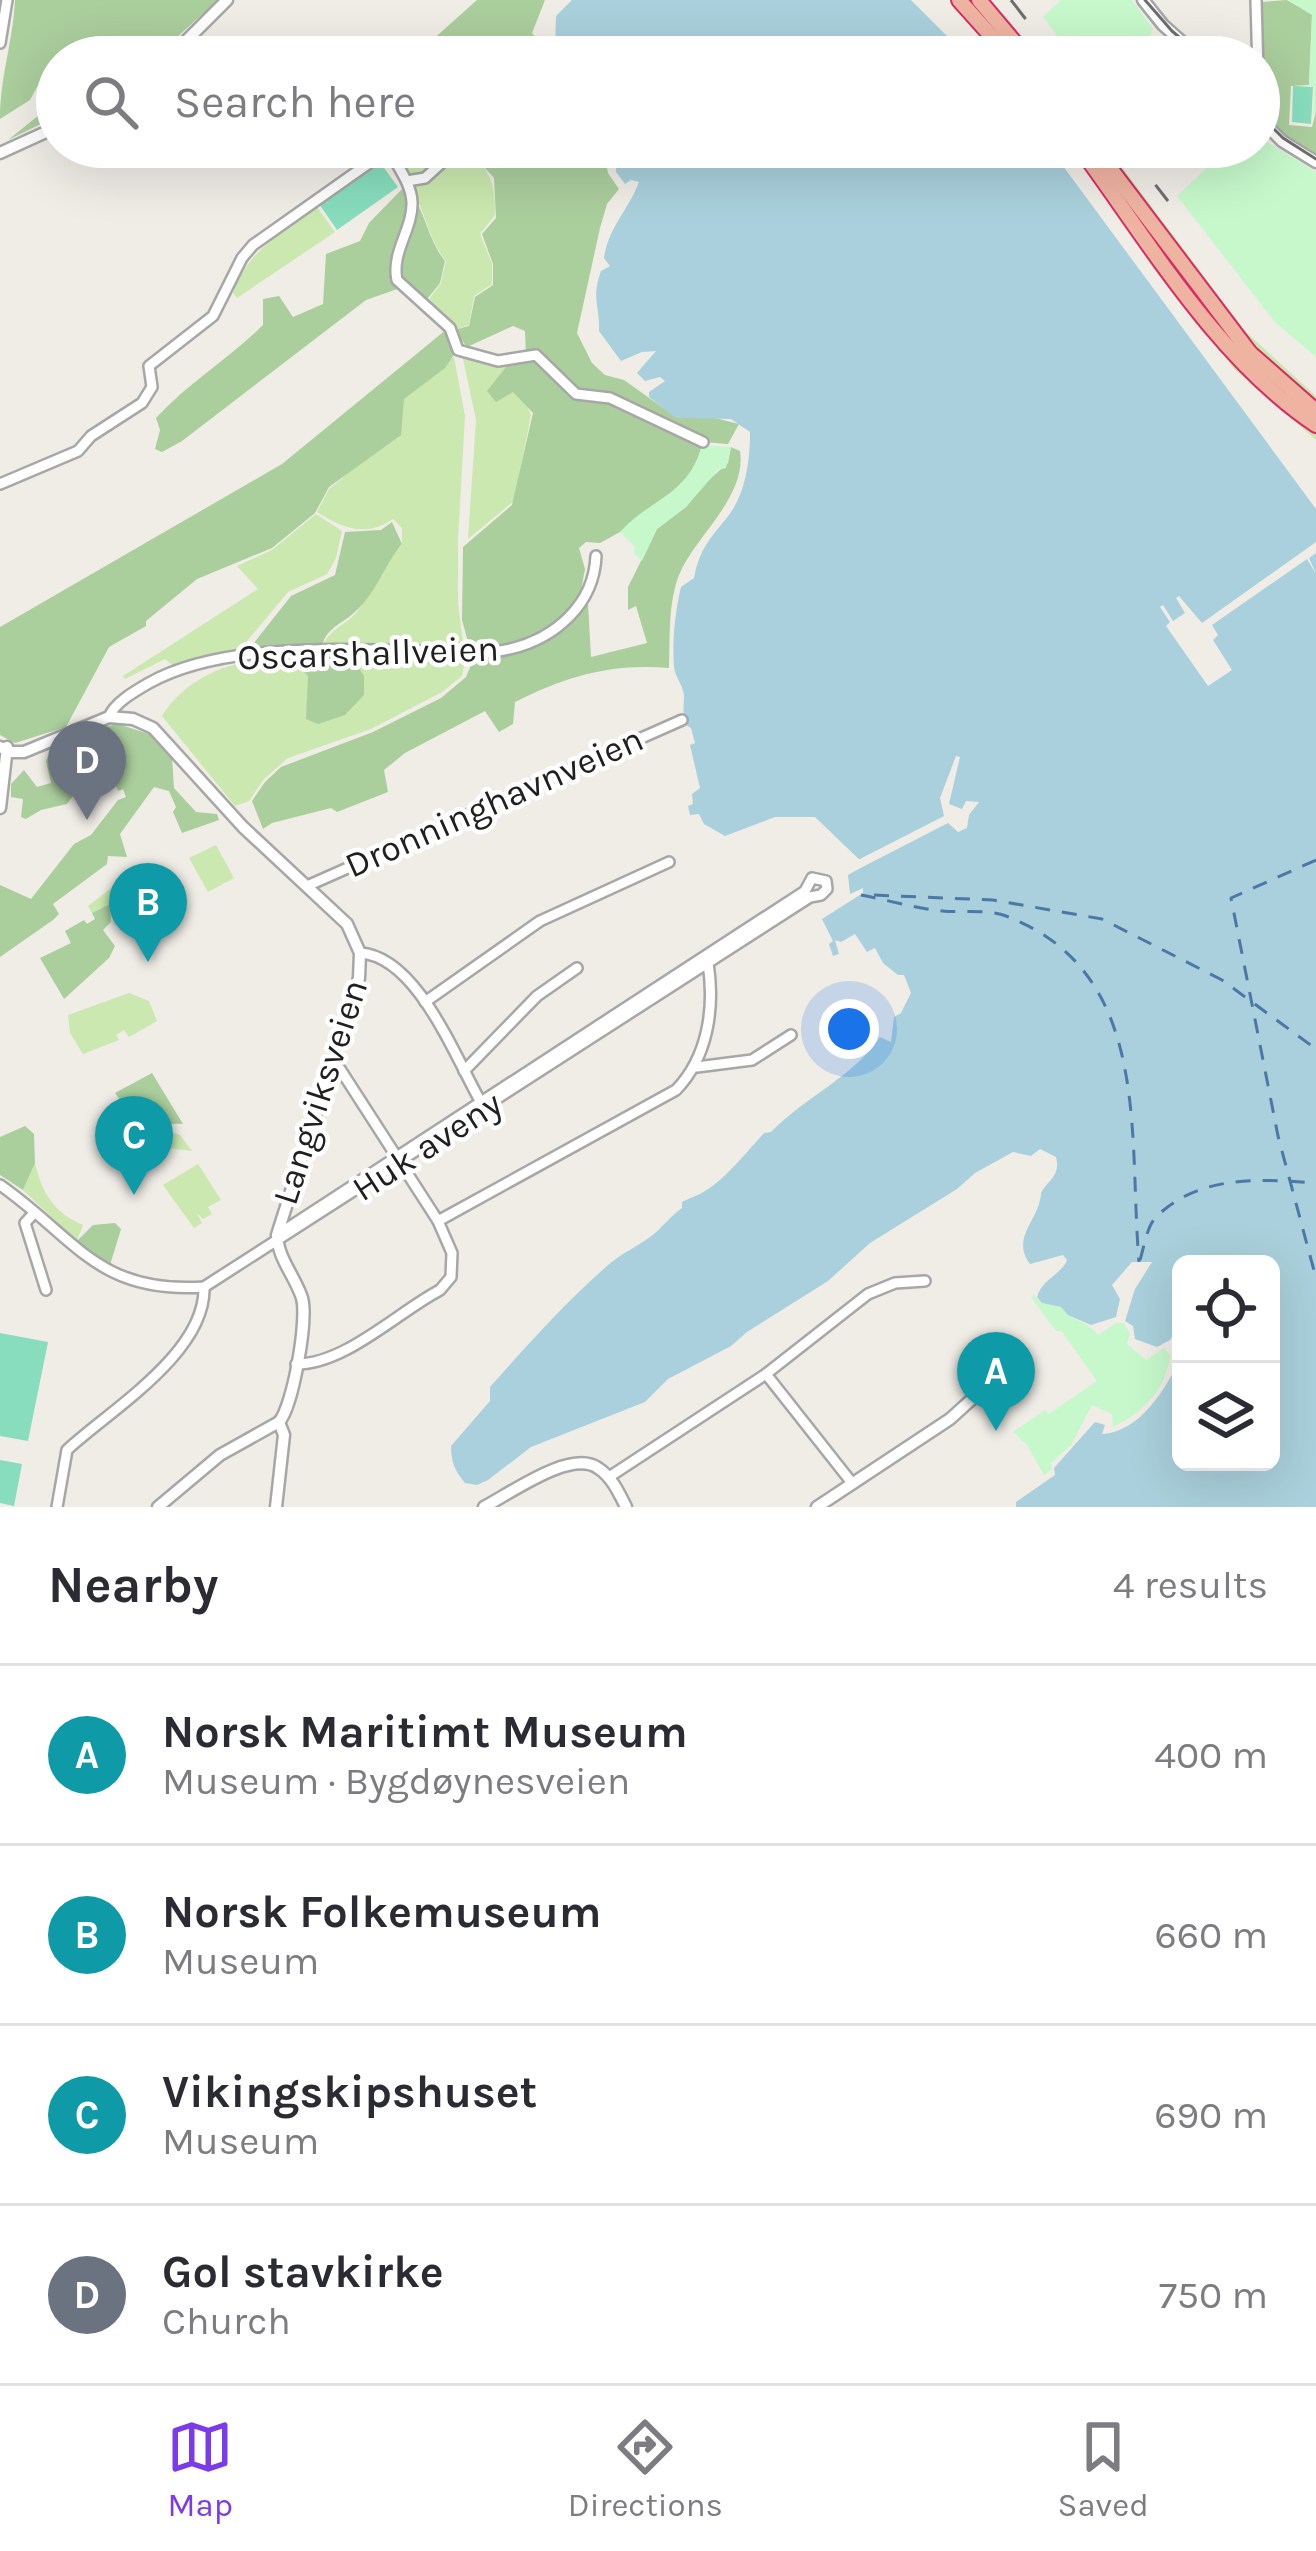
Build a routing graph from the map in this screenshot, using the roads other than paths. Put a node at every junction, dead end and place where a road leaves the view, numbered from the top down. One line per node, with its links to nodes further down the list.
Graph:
1 (8, 0): 12 (street)
2 (227, 0): 7 (street)
3 (959, 0): 8 (highway)
4 (979, 0): 9 (highway)
5 (1143, 0): 10 (street)
6 (1256, 0): 11 (street)
7 (191, 36)
8 (991, 36)
9 (1009, 36)
10 (1175, 36)
11 (1257, 36)
12 (0, 43)
13 (36, 137): 15 (street)
14 (1280, 138): 16 (street)
15 (0, 153)
16 (1316, 162)
17 (362, 168): 26 (street)
18 (400, 168): 22 (street)
19 (436, 168): 22 (street)
20 (1094, 168): 24 (highway)
21 (1110, 168): 23 (highway)
22 (407, 181): 25 (street)
23 (1316, 411)
24 (1316, 425)
25 (703, 442)
26 (0, 484)
27 (596, 556): 28 (street, Oscarshallveien)
28 (109, 717): 30 (street); 33 (street, Langviksveien)
29 (682, 720): 33 (street, Dronninghavnveien)
30 (5, 747): 31 (street)
31 (0, 808)
32 (669, 862): 38 (street)
33 (307, 886): 35 (street, Langviksveien)
34 (753, 929): 34 (street, Huk aveny); 36 (street, Huk aveny)
35 (360, 953): 38 (street); 40 (street, Langviksveien)
36 (706, 960): 41 (street); 43 (street, Huk aveny)
37 (577, 968): 42 (street)
38 (425, 1002): 42 (street)
39 (791, 1035): 41 (street)
40 (331, 1063): 44 (street); 48 (street, Langviksveien)
41 (697, 1067): 47 (street)
42 (464, 1071): 43 (street)
43 (483, 1105): 44 (street, Huk aveny)
44 (399, 1160): 47 (street); 48 (street, Huk aveny)
45 (0, 1185): 46 (street)
46 (34, 1213): 50 (street); 51 (street)
47 (438, 1222): 52 (street)
48 (277, 1238): 50 (street, Huk aveny); 52 (street, Langviksveien)
49 (925, 1281): 53 (street)
50 (204, 1287): 59 (street)
51 (46, 1290)
52 (296, 1364): 56 (street, Langviksveien)
53 (766, 1374): 57 (street); 58 (street)
54 (1000, 1378): 55 (street)
55 (982, 1390): 58 (street)
56 (279, 1422): 60 (street); 61 (street, Langviksveien)
57 (609, 1478): 62 (street); 63 (street)
58 (852, 1483): 64 (street)
59 (57, 1507)
60 (158, 1507)
61 (276, 1507)
62 (484, 1507)
63 (626, 1507)
64 (817, 1507)

